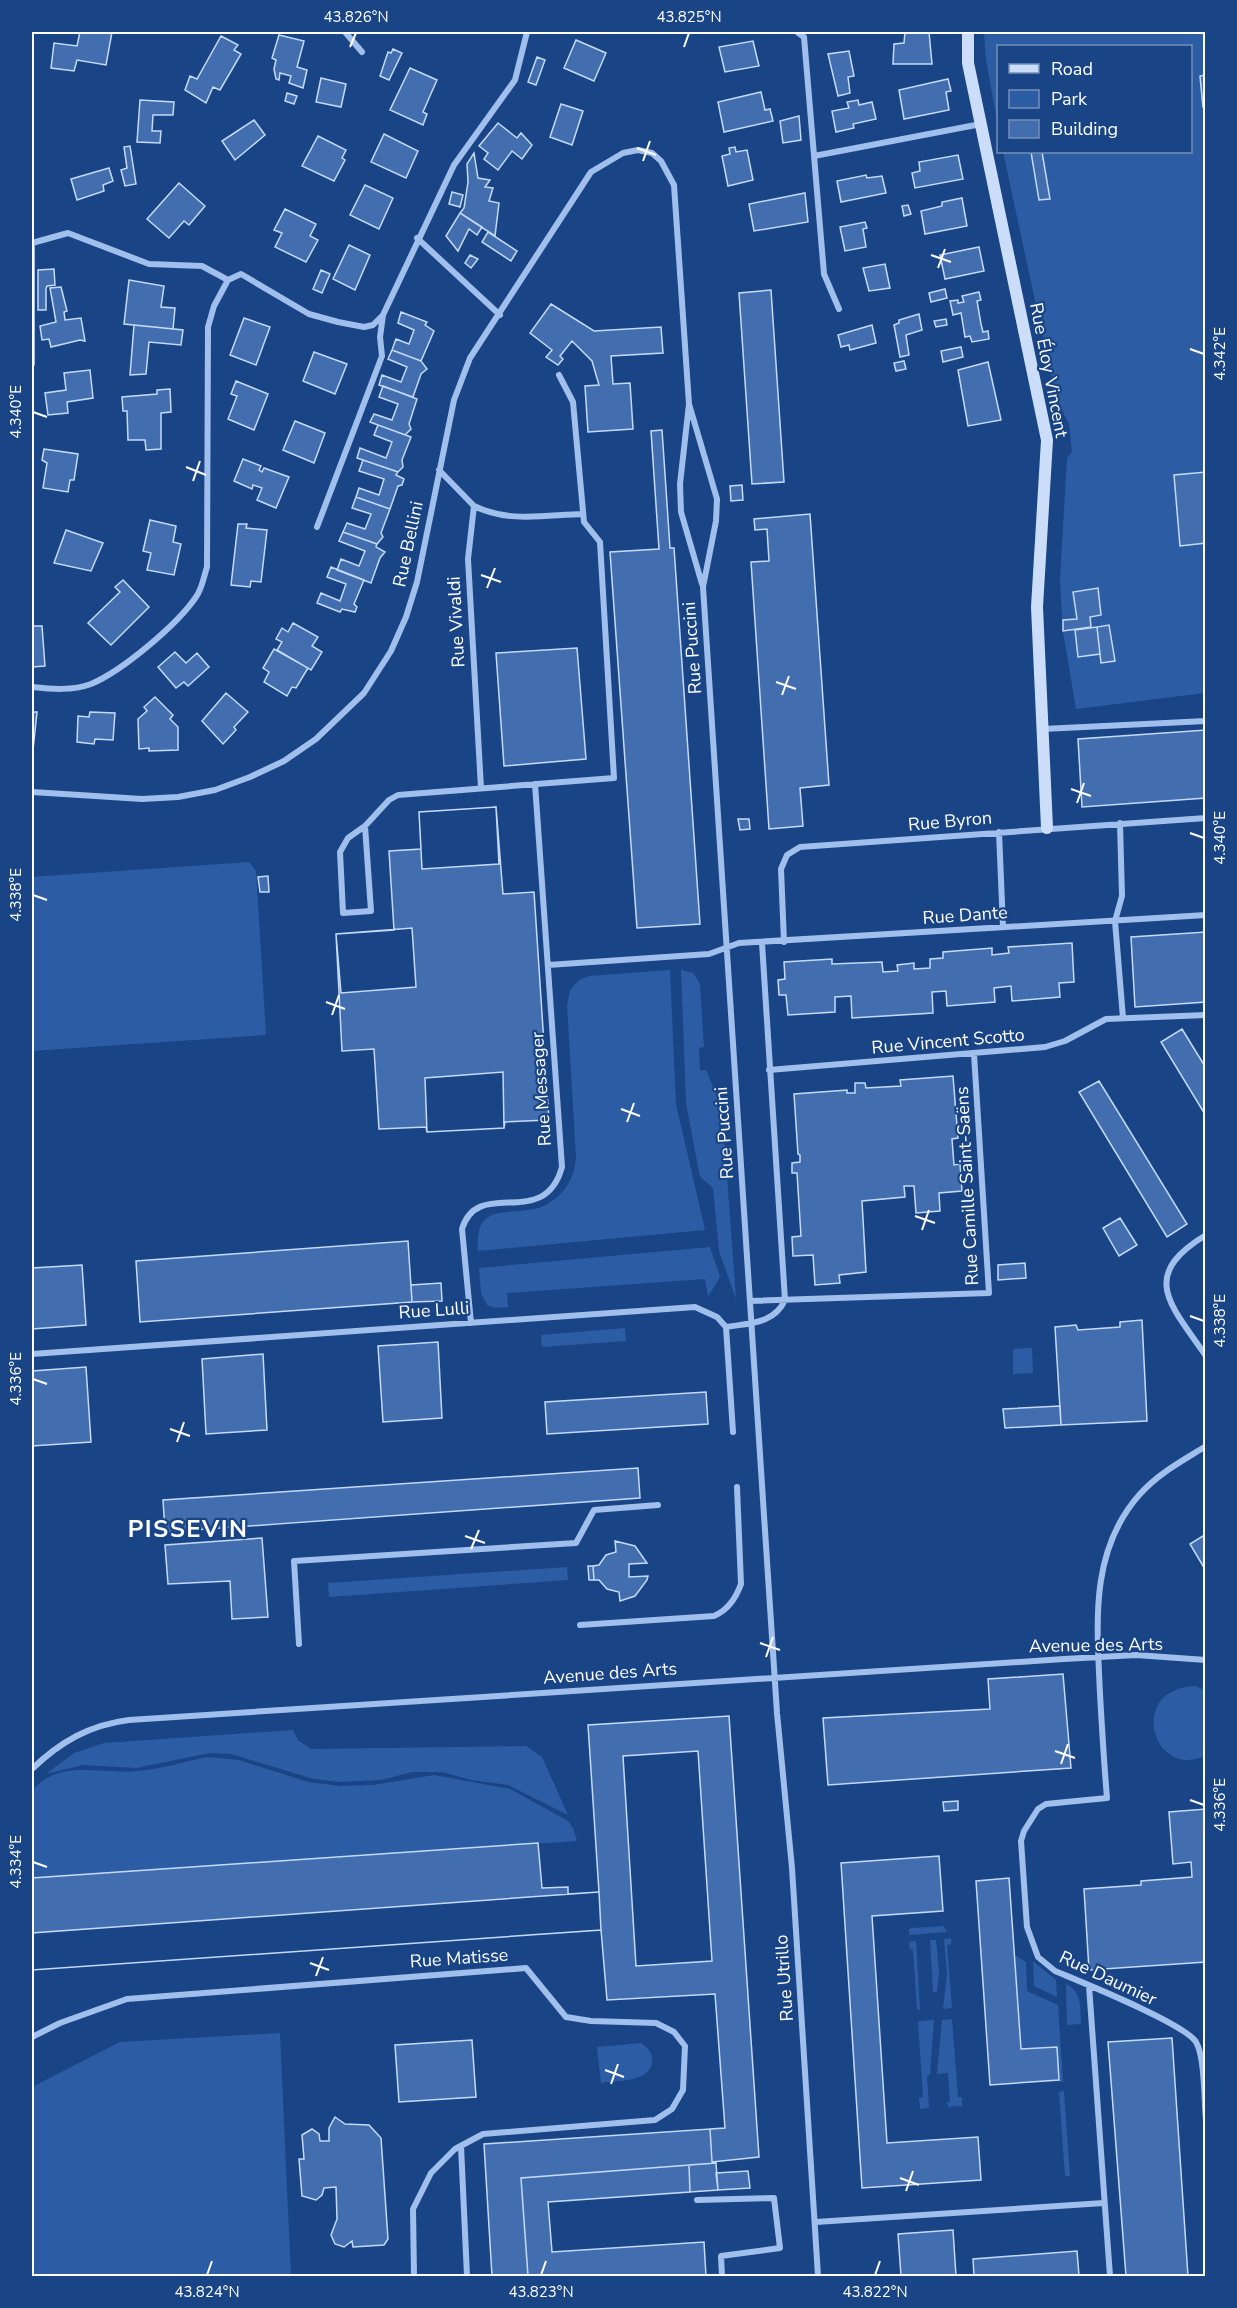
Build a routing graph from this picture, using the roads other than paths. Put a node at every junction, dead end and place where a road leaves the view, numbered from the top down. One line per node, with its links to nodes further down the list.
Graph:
1 (345, 32): 5 (street)
2 (527, 32): 9 (street)
3 (798, 32): 7 (street)
4 (968, 32): 6 (street, Rue Éloy Vincent)
5 (362, 52)
6 (981, 124): 7 (street); 25 (street, Rue Éloy Vincent)
7 (814, 156): 12 (street)
8 (674, 185): 14 (street, Rue Bellini); 17 (street, Rue Puccini)
9 (417, 238): 13 (street); 14 (street)
10 (32, 245): 11 (street); 15 (street)
11 (228, 280): 13 (street); 23 (street)
12 (839, 309)
13 (383, 315): 21 (street)
14 (500, 315): 18 (street, Rue Bellini)
15 (32, 364)
16 (559, 375): 20 (street)
17 (689, 404): 22 (street, Rue Puccini); 22 (street, Rue Puccini)
18 (439, 470): 19 (street); 28 (street, Rue Bellini)
19 (474, 506): 20 (street); 27 (street, Rue Vivaldi)
20 (583, 514): 26 (street)
21 (317, 526)
22 (703, 586): 39 (street, Rue Puccini)
23 (32, 687)
24 (1206, 721): 25 (street)
25 (1043, 729): 32 (street, Rue Éloy Vincent)
26 (535, 784): 27 (street); 40 (street, Rue Messager)
27 (481, 788): 31 (street)
28 (32, 792)
29 (1206, 818): 30 (street, Rue Byron)
30 (1120, 823): 32 (street, Rue Byron); 35 (street)
31 (365, 826): 31 (street)
32 (1047, 828): 33 (street, Rue Byron)
33 (999, 832): 36 (street); 37 (street, Rue Byron)
34 (1206, 915): 35 (street, Rue Dante)
35 (1115, 921): 36 (street, Rue Dante); 42 (street)
36 (1003, 927): 37 (street, Rue Dante)
37 (784, 942): 38 (street, Rue Dante)
38 (762, 943): 39 (street, Rue Dante); 44 (street)
39 (727, 948): 40 (street, Rue Dante); 47 (street, Rue Puccini)
40 (548, 965): 48 (street, Rue Messager)
41 (1206, 1015): 42 (street, Rue Vincent Scotto)
42 (1123, 1018): 43 (street, Rue Vincent Scotto)
43 (974, 1054): 44 (street, Rue Vincent Scotto); 46 (street, Rue Camille Saint-Saëns)
44 (769, 1070): 46 (street)
45 (1206, 1235): 51 (street)
46 (785, 1300): 47 (street, Rue Camille Saint-Saëns); 49 (street)
47 (750, 1301): 60 (street, Rue Puccini)
48 (471, 1323): 49 (street, Rue Lulli); 50 (street, Rue Lulli)
49 (726, 1327): 52 (street)
50 (32, 1354)
51 (1206, 1356)
52 (733, 1432)
53 (1206, 1446): 58 (street)
54 (737, 1486): 56 (street)
55 (658, 1505): 57 (street)
56 (580, 1625)
57 (299, 1644)
58 (1098, 1658): 59 (street, Avenue des Arts); 60 (street, Avenue des Arts); 62 (street, Rue Daumier)
59 (1206, 1660)
60 (775, 1678): 61 (street, Avenue des Arts); 68 (street, Rue Utrillo)
61 (32, 1769)
62 (1089, 1986): 64 (street, Rue Daumier); 67 (street)
63 (32, 2037): 65 (street, Rue Matisse)
64 (1206, 2120)
65 (461, 2146): 69 (street, Rue Matisse); 70 (street)
66 (697, 2200): 71 (street)
67 (1104, 2203): 68 (street); 73 (street)
68 (816, 2223): 72 (street, Rue Utrillo)
69 (414, 2277)
70 (468, 2277)
71 (722, 2277)
72 (818, 2277)
73 (1110, 2277)

